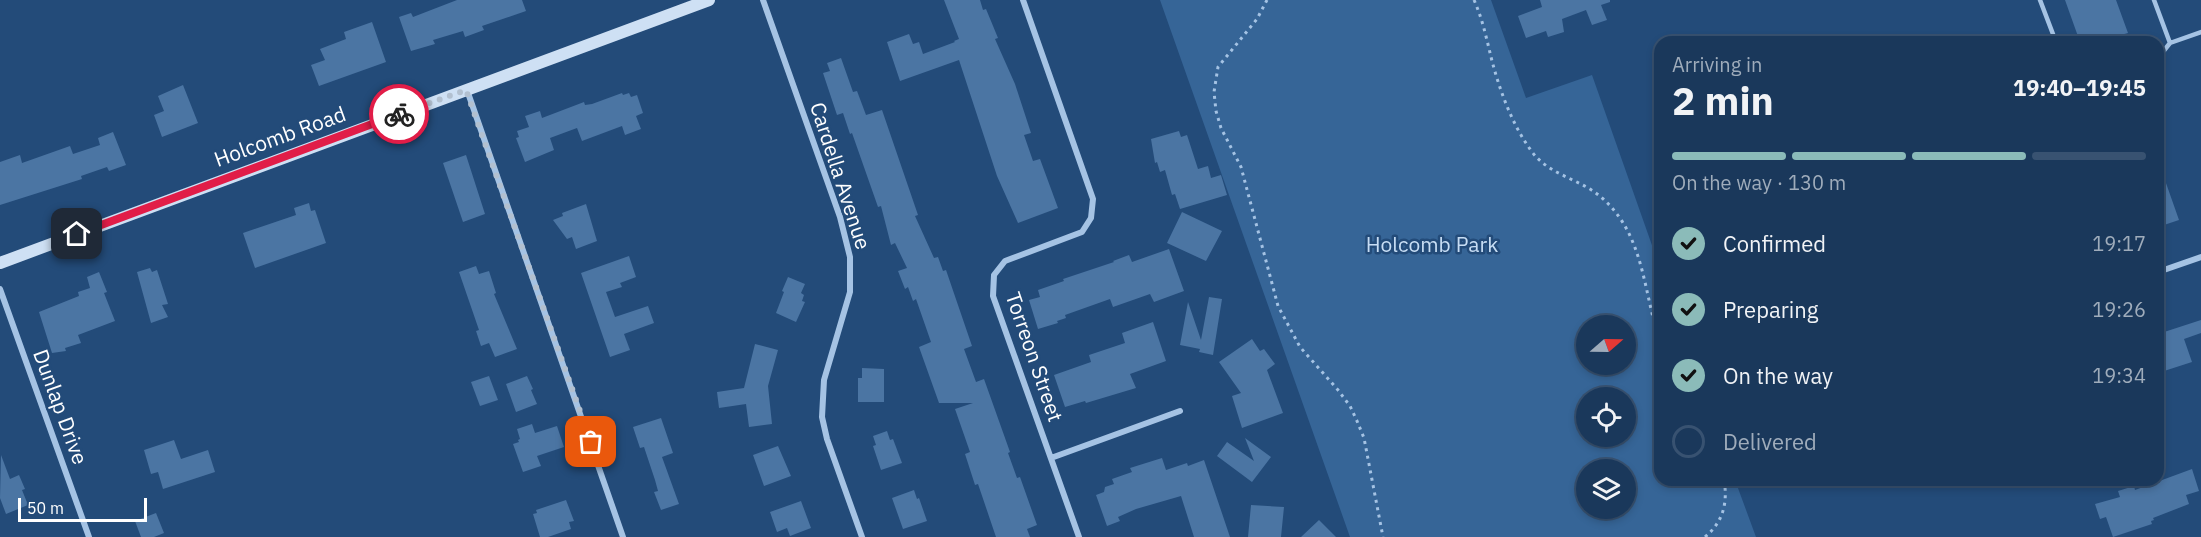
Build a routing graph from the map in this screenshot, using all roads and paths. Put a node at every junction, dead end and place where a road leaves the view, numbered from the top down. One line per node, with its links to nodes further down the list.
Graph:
1 (709, 0): 13 (street, Holcomb Road)
2 (763, 0): 24 (street, Cardella Avenue)
3 (1023, 0): 20 (street, Torreon Street)
4 (1267, 0): 26 (path)
5 (1474, 0): 18 (path)
6 (2040, 0): 9 (lane)
7 (2154, 0): 11 (lane)
8 (2200, 32): 10 (lane); 11 (lane)
9 (2054, 36)
10 (2201, 40)
11 (2170, 43): 12 (lane)
12 (2164, 50)
13 (466, 90): 15 (street, Holcomb Road); 23 (street)
14 (2201, 257): 16 (street)
15 (0, 263)
16 (2164, 270)
17 (0, 289): 22 (street, Dunlap Drive)
18 (1654, 316)
19 (1180, 411): 20 (street)
20 (1051, 458): 25 (street, Torreon Street)
21 (1724, 486): 27 (path)
22 (89, 537)
23 (622, 537)
24 (862, 537)
25 (1079, 537)
26 (1383, 537)
27 (1705, 537)

